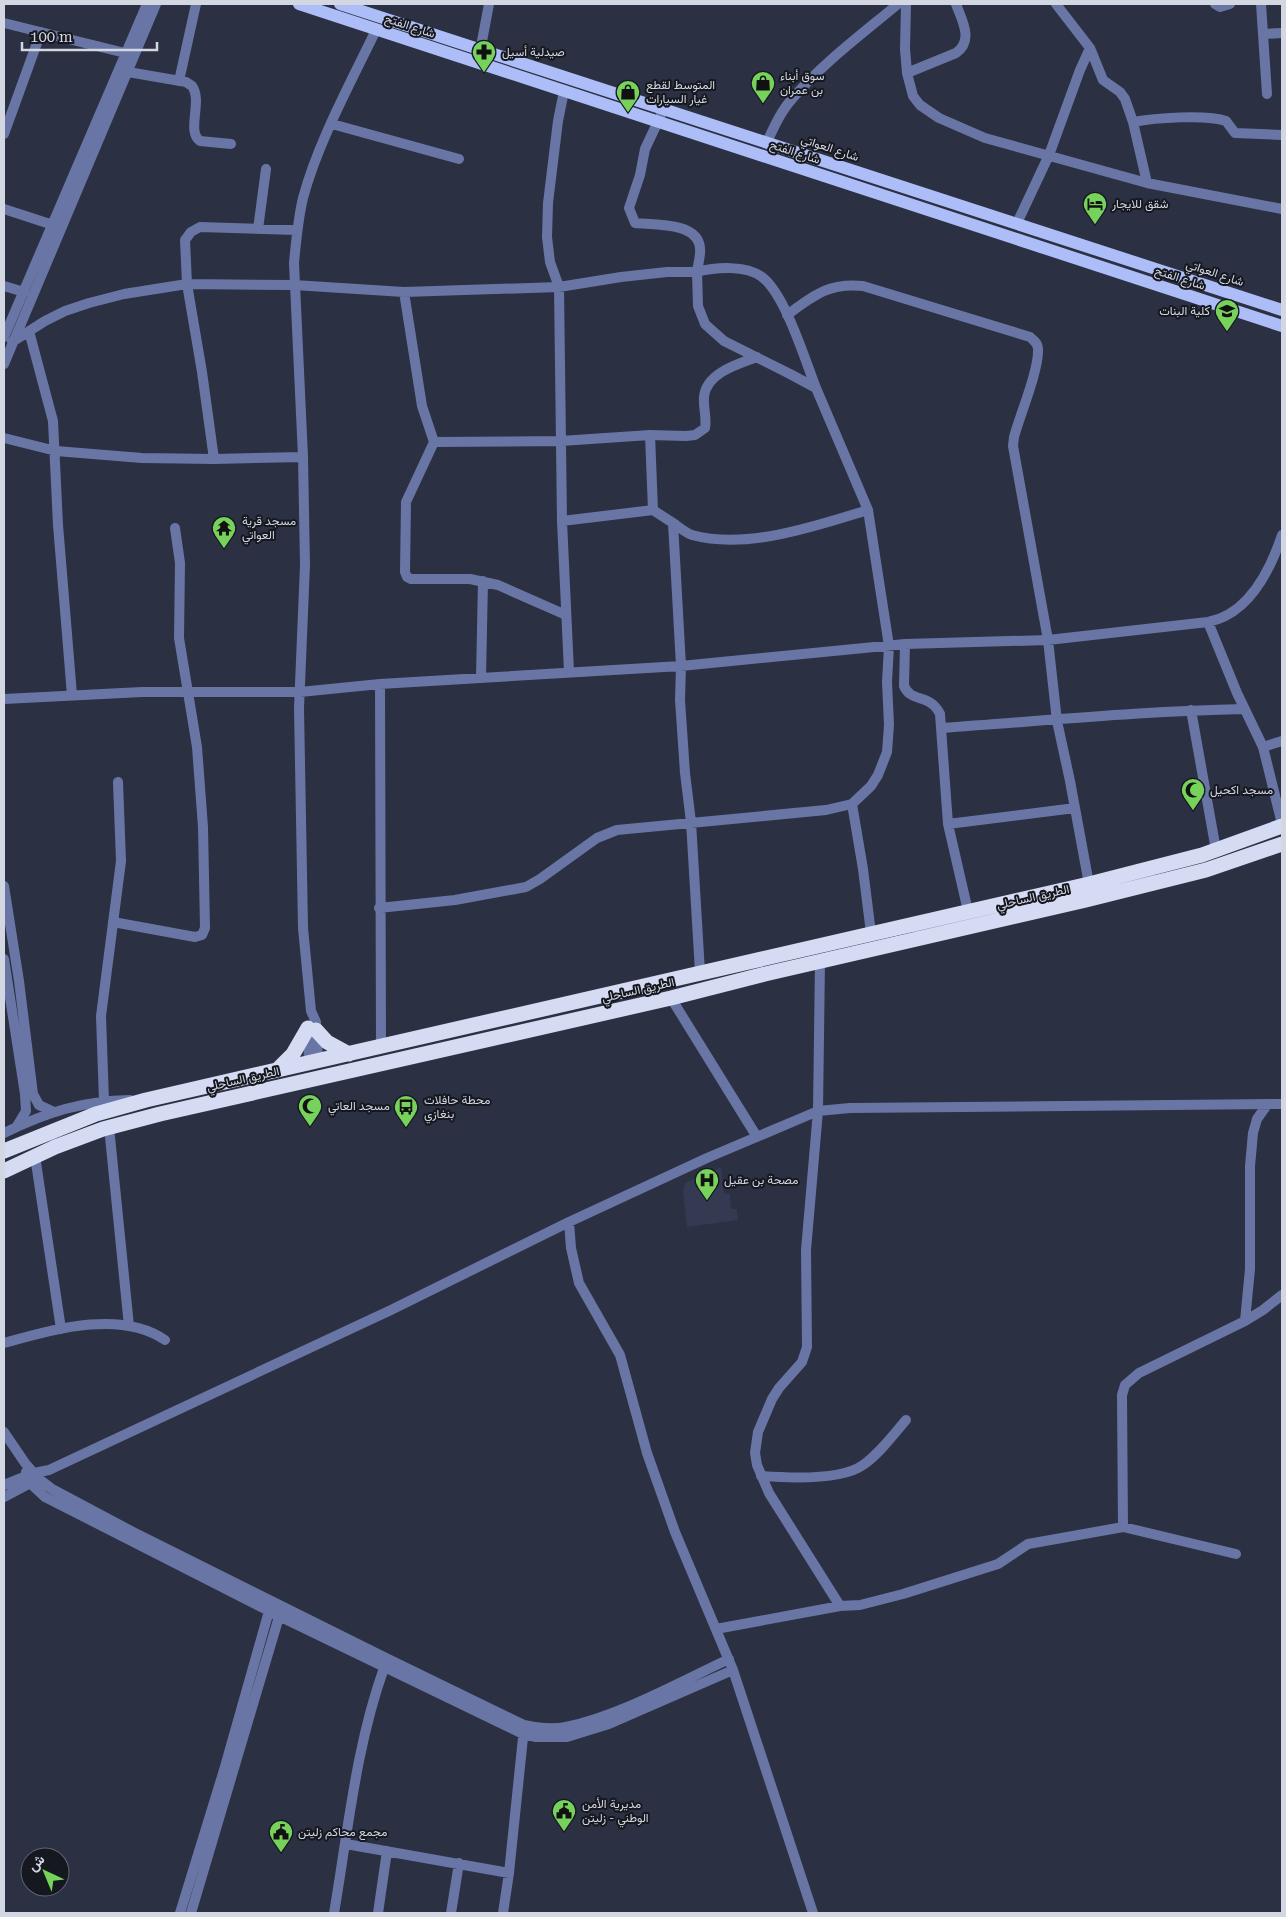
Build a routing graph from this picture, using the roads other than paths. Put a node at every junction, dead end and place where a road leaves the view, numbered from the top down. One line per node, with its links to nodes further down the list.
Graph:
1 (147, 4): 20 (street)
2 (156, 4): 22 (street)
3 (196, 4): 24 (street)
4 (299, 4): 15 (main road, شارع الفتح)
5 (340, 4): 21 (main road, شارع العواتي)
6 (489, 4): 21 (street)
7 (898, 4): 34 (street)
8 (906, 4): 23 (street)
9 (956, 4): 23 (street)
10 (1056, 4): 19 (street)
11 (1215, 4): 12 (street)
12 (1230, 4)
13 (1261, 4): 18 (street)
14 (4, 23): 16 (street)
15 (376, 30): 21 (main road, شارع الفتح); 31 (street)
16 (41, 32): 20 (street); 28 (street)
17 (1282, 33): 18 (street)
18 (1263, 34): 26 (street)
19 (1090, 48): 30 (street); 36 (street)
20 (125, 53): 43 (street)
21 (479, 56): 25 (main road, شارع الفتح); 27 (main road, شارع العواتي)
22 (128, 72): 24 (street); 59 (street)
23 (907, 73): 36 (street)
24 (179, 81): 35 (street)
25 (564, 91): 29 (main road, شارع الفتح); 52 (street)
26 (1267, 94)
27 (663, 108): 29 (street); 34 (main road, شارع العواتي)
28 (7, 113): 32 (street)
29 (659, 122): 47 (street); 49 (main road, شارع الفتح)
30 (1133, 122): 33 (street); 39 (street)
31 (332, 124): 37 (street); 45 (street)
32 (4, 134)
33 (1282, 135)
34 (767, 142): 42 (main road, شارع العواتي)
35 (231, 144)
36 (1049, 155): 39 (street); 42 (street)
37 (459, 159)
38 (266, 169): 44 (street)
39 (1147, 184): 40 (street)
40 (1282, 209)
41 (4, 210): 43 (street)
42 (1018, 223): 46 (main road, شارع العواتي)
43 (54, 225): 53 (street)
44 (258, 229): 45 (street); 48 (street)
45 (297, 230): 50 (street)
46 (1158, 269): 49 (main road); 55 (main road, شارع العواتي)
47 (698, 272): 52 (street); 56 (street); 60 (street)
48 (187, 284): 50 (street); 58 (street); 69 (street)
49 (1153, 284): 57 (main road, شارع الفتح)
50 (294, 285): 54 (street); 68 (street)
51 (4, 286): 53 (street)
52 (559, 287): 54 (street); 65 (street)
53 (24, 292): 59 (street)
54 (404, 292): 66 (street)
55 (1282, 310)
56 (787, 315): 62 (street); 79 (street)
57 (1282, 326)
58 (29, 331): 59 (street); 67 (street)
59 (8, 340): 61 (street)
60 (757, 356): 62 (street); 63 (street)
61 (4, 364)
62 (816, 388): 71 (street)
63 (650, 435): 65 (street); 70 (street)
64 (4, 438): 67 (street)
65 (561, 441): 66 (street); 72 (street)
66 (434, 442): 76 (street)
67 (56, 451): 69 (street); 88 (street)
68 (303, 457): 69 (street); 86 (street)
69 (214, 459)
70 (653, 510): 72 (street); 73 (street)
71 (868, 510): 73 (street); 81 (street)
72 (562, 521): 77 (street)
73 (673, 523): 82 (street)
74 (175, 528): 87 (street)
75 (1282, 535): 78 (street)
76 (483, 582): 77 (street); 84 (street)
77 (566, 615): 83 (street)
78 (1208, 622): 79 (street); 90 (street)
79 (1048, 640): 80 (street); 92 (street)
80 (905, 644): 81 (street); 93 (street)
81 (889, 646): 82 (street); 97 (street)
82 (682, 666): 83 (street); 99 (street)
83 (569, 672): 84 (street)
84 (481, 678): 85 (street)
85 (380, 684): 86 (street); 106 (street)
86 (300, 692): 87 (street); 118 (street)
87 (188, 693): 88 (street); 108 (street)
88 (72, 695): 89 (street)
89 (4, 699)
90 (1244, 709): 91 (street); 95 (street)
91 (1191, 710): 92 (street); 103 (street)
92 (1057, 720): 93 (street); 98 (street)
93 (942, 728): 100 (street)
94 (1282, 741): 95 (street)
95 (1263, 747): 101 (street)
96 (118, 782): 108 (street)
97 (852, 804): 99 (street); 109 (street)
98 (1075, 808): 100 (street); 104 (street)
99 (691, 822): 106 (street); 114 (street)
100 (948, 824): 107 (street)
101 (1282, 825): 103 (highway, الطريق الساحلي)
102 (1282, 844): 111 (highway, الطريق الساحلي)
103 (1216, 850): 104 (highway, الطريق الساحلي)
104 (1089, 884): 107 (highway, الطريق الساحلي)
105 (4, 886): 113 (street)
106 (379, 908): 119 (street)
107 (968, 911): 109 (highway, الطريق الساحلي)
108 (113, 922): 123 (street)
109 (871, 933): 114 (highway, الطريق الساحلي)
110 (4, 959): 112 (street)
111 (820, 961): 117 (highway, الطريق الساحلي); 127 (street)
112 (4, 970): 113 (street); 116 (street)
113 (17, 970): 115 (street)
114 (700, 972): 119 (highway, الطريق الساحلي)
115 (19, 981): 116 (street); 128 (street)
116 (5, 982): 129 (street)
117 (671, 998): 130 (highway, الطريق الساحلي); 132 (street)
118 (312, 1029): 120 (highway); 121 (street); 122 (highway)
119 (380, 1047): 120 (highway, الطريق الساحلي)
120 (348, 1054): 121 (highway, الطريق الساحلي)
121 (314, 1062): 122 (highway, الطريق الساحلي)
122 (277, 1070): 124 (highway, الطريق الساحلي)
123 (104, 1100): 124 (street); 128 (street)
124 (146, 1100): 133 (highway, الطريق الساحلي)
125 (1282, 1104): 126 (street)
126 (1267, 1105): 127 (street); 138 (street)
127 (818, 1111): 132 (street); 145 (street)
128 (54, 1112): 129 (street)
129 (18, 1126): 131 (street)
130 (109, 1127): 134 (highway, الطريق الساحلي); 139 (street)
131 (4, 1133)
132 (757, 1138): 136 (street)
133 (4, 1152)
134 (35, 1156): 135 (highway, الطريق الساحلي); 140 (street)
135 (4, 1171)
136 (569, 1222): 146 (street); 154 (street)
137 (1282, 1295): 138 (street)
138 (1245, 1321): 149 (street)
139 (129, 1326): 140 (street); 141 (street)
140 (61, 1329): 142 (street)
141 (165, 1340)
142 (4, 1343)
143 (906, 1420): 145 (street)
144 (4, 1432): 146 (street)
145 (760, 1476): 152 (street)
146 (33, 1478): 147 (street); 148 (street); 151 (street)
147 (4, 1485)
148 (4, 1497)
149 (1123, 1527): 150 (street); 152 (street)
150 (1236, 1554)
151 (270, 1606): 153 (street); 159 (street)
152 (840, 1606): 154 (street)
153 (280, 1611): 156 (street); 158 (street); 159 (street)
154 (716, 1629): 155 (street)
155 (729, 1659): 157 (street); 158 (street)
156 (384, 1668): 158 (street); 160 (street)
157 (733, 1670): 158 (street); 170 (street)
158 (524, 1729): 163 (street)
159 (228, 1771): 164 (street); 165 (street)
160 (346, 1844): 161 (street); 166 (street)
161 (388, 1851): 162 (street); 167 (street)
162 (459, 1864): 163 (street); 168 (street)
163 (509, 1873): 169 (street)
164 (180, 1913)
165 (191, 1913)
166 (334, 1913)
167 (378, 1913)
168 (451, 1913)
169 (503, 1913)
170 (813, 1913)

